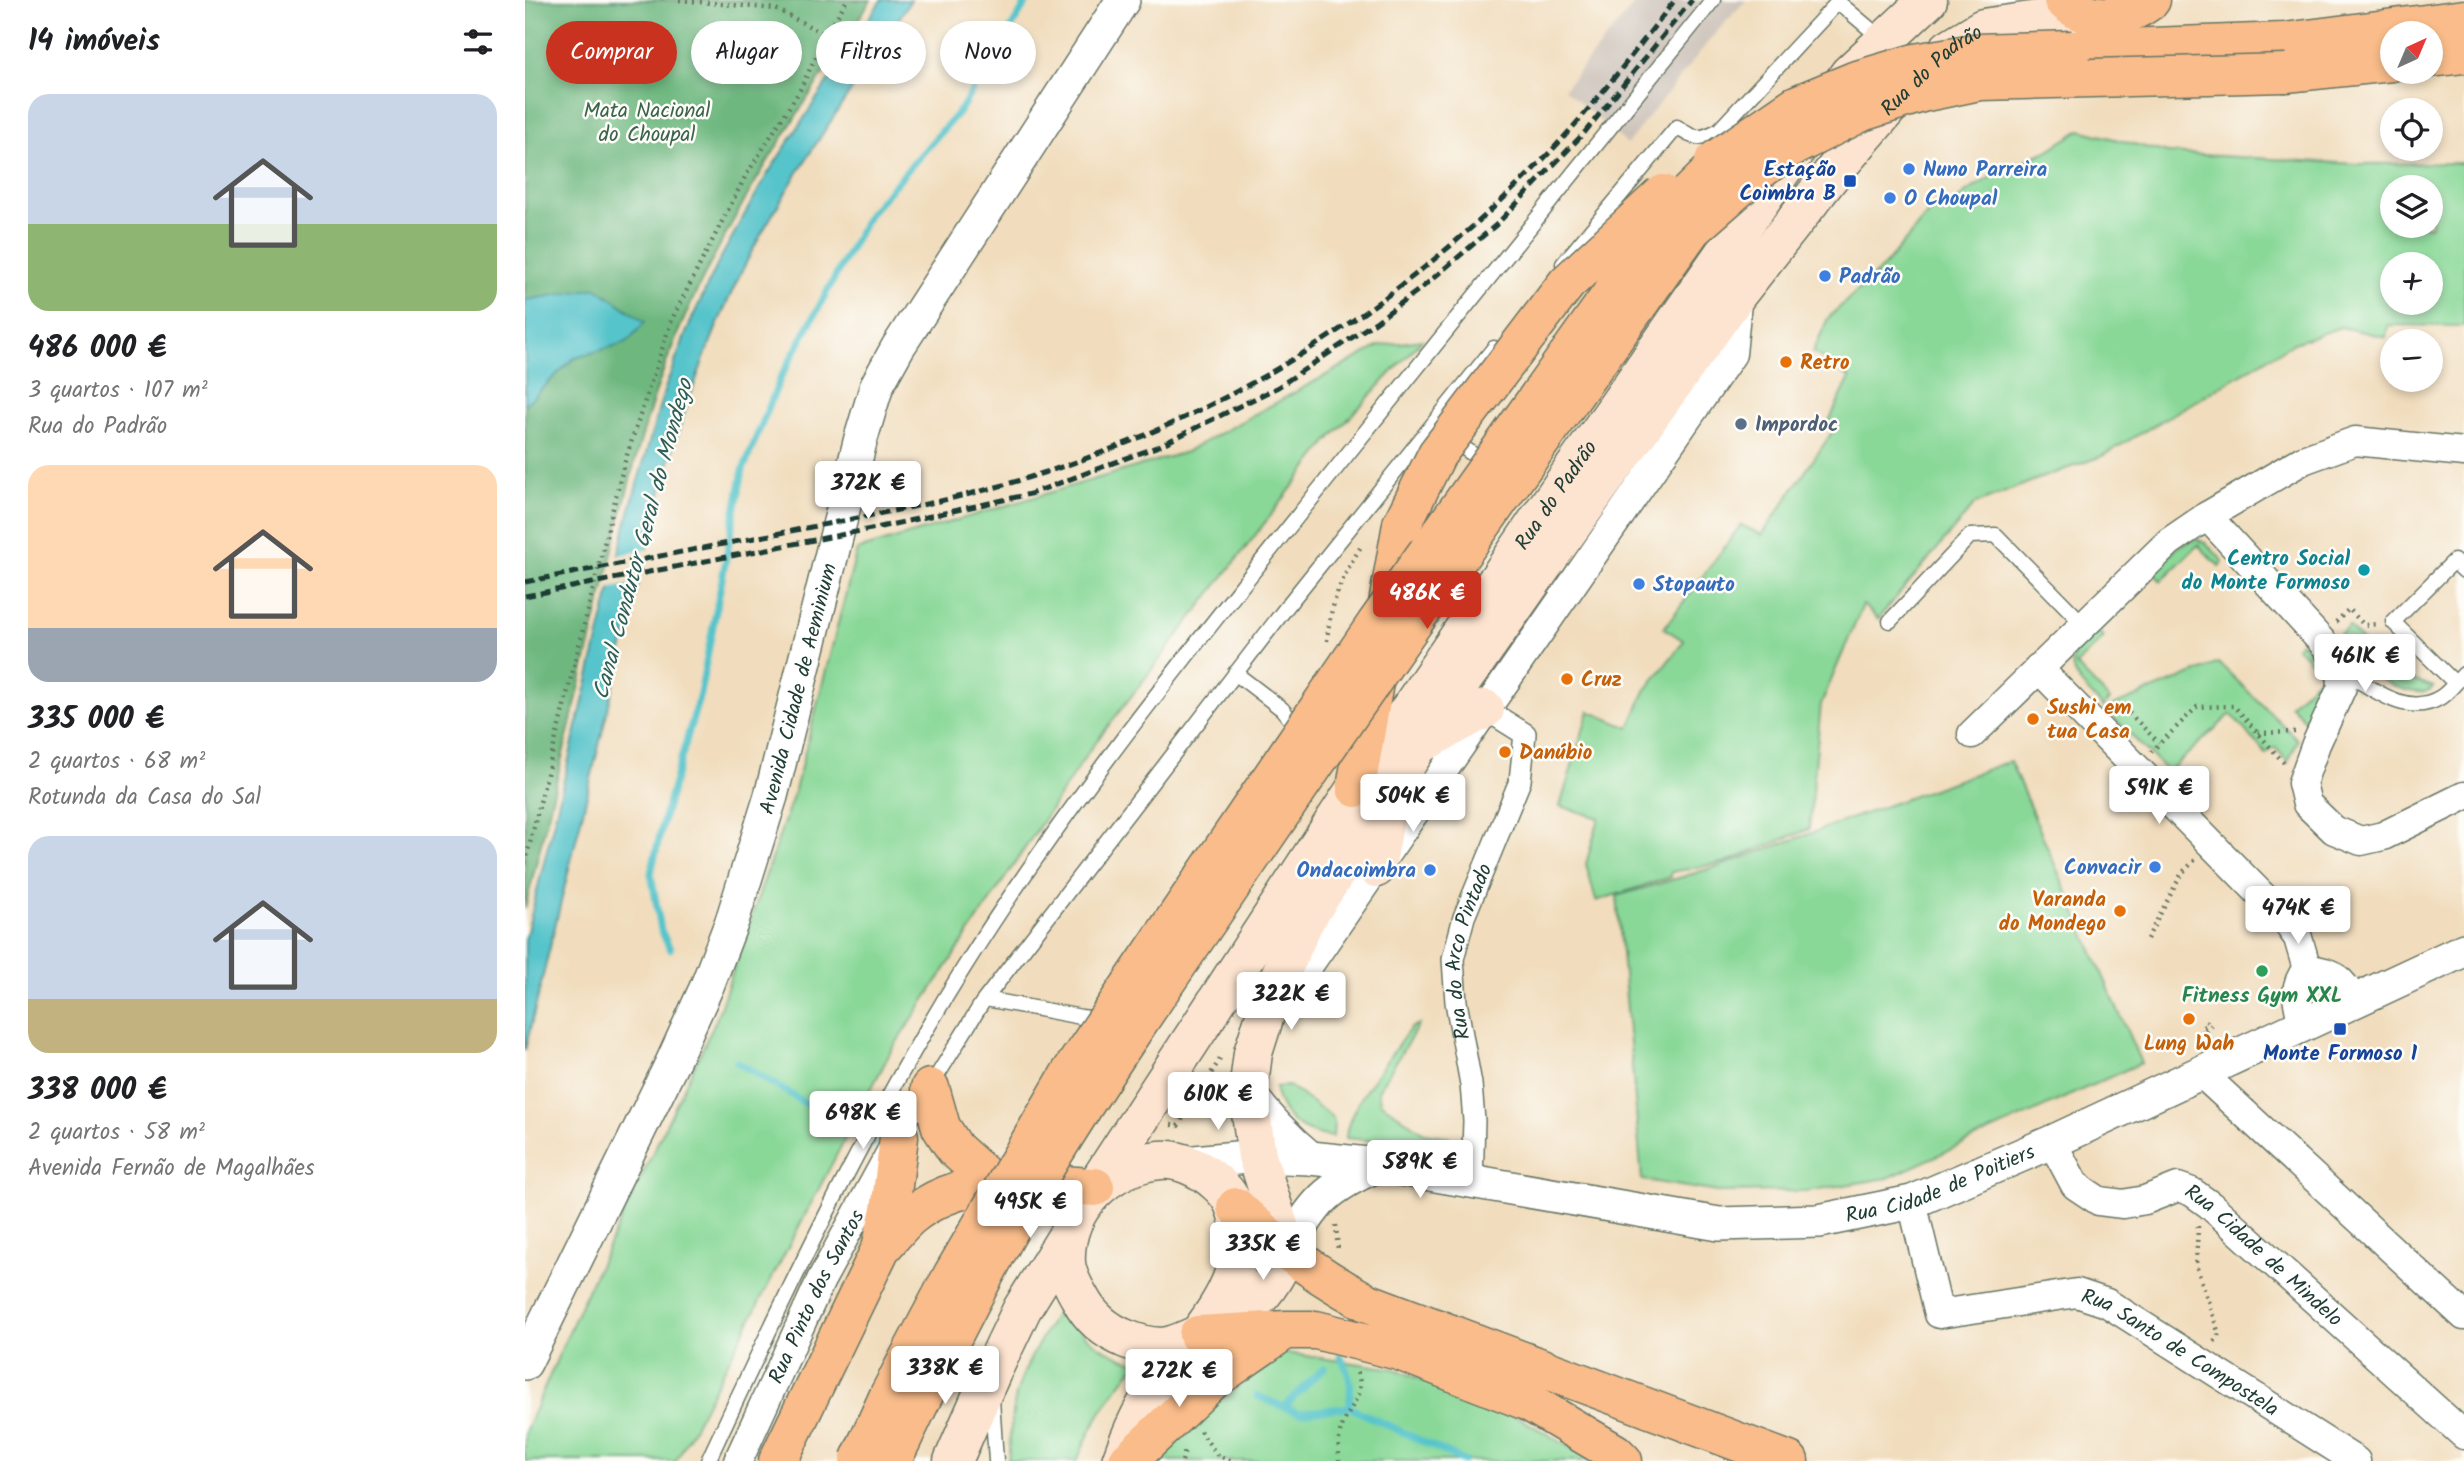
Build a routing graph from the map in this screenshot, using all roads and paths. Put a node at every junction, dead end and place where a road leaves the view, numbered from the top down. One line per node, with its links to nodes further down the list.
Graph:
1 (679, 0): 10 (path)
2 (847, 0): 9 (path)
3 (1123, 0): 81 (street, Avenida Cidade de Aeminium)
4 (1713, 0): 59 (lane)
5 (1928, 0): 11 (main road, Rua do Padrão)
6 (2151, 0): 7 (main road)
7 (2075, 7): 19 (main road, Rua do Padrão)
8 (2464, 19): 15 (main road)
9 (834, 21)
10 (816, 30)
11 (1884, 41): 18 (lane); 23 (main road, Rua do Padrão)
12 (2464, 54): 14 (main road)
13 (816, 56): 46 (path)
14 (2443, 57)
15 (2285, 58): 16 (main road); 17 (main road, bridge); 80 (main road, bridge)
16 (2380, 62)
17 (1736, 147): 45 (main road, bridge); 89 (main road, bridge)
18 (1553, 276)
19 (1738, 293): 35 (street); 40 (main road, Rua do Padrão)
20 (1502, 338): 21 (lane)
21 (1432, 425): 23 (lane); 32 (lane)
22 (2464, 452): 24 (street)
23 (1536, 499): 45 (main road, Rua do Padrão)
24 (2207, 516): 28 (street); 31 (street)
25 (2464, 571): 33 (lane)
26 (1890, 621): 28 (lane)
27 (2336, 622): 29 (path)
28 (2084, 625): 30 (street)
29 (2364, 625)
30 (2038, 668): 38 (street); 51 (street)
31 (2340, 669): 33 (lane); 43 (street)
32 (1235, 673): 42 (lane); 53 (lane)
33 (2459, 679)
34 (2124, 708): 39 (path)
35 (1485, 709): 40 (main road); 47 (street); 65 (street, Rua do Arco Pintado)
36 (2305, 732): 37 (path)
37 (2258, 733): 39 (path); 43 (path)
38 (1972, 734)
39 (2159, 743): 41 (path)
40 (1419, 745): 45 (main road, Rua do Padrão)
41 (2148, 755)
42 (1312, 757): 45 (main road); 53 (lane)
43 (2302, 783): 44 (street)
44 (2464, 796)
45 (1362, 798): 47 (main road); 52 (main road, Rua do Padrão); 67 (main road, Rua do Padrão)
46 (525, 863)
47 (1376, 868): 52 (street)
48 (2183, 872): 49 (path)
49 (2147, 939)
50 (2458, 961): 54 (street, Rua Cidade de Poitiers)
51 (2307, 969): 54 (street); 55 (street)
52 (1272, 993): 58 (main road, Rua do Padrão)
53 (985, 999): 57 (lane)
54 (2355, 1001): 55 (street, Rua Cidade de Poitiers)
55 (2303, 1025): 56 (street, Rua Cidade de Poitiers)
56 (2201, 1073): 60 (street, Rua Cidade de Poitiers); 76 (street)
57 (930, 1088): 59 (lane); 66 (main road)
58 (1248, 1092): 61 (main road, Rua do Padrão); 62 (street)
59 (891, 1120): 73 (main road); 86 (lane); 87 (street, Rua Pinto dos Santos)
60 (2052, 1142): 68 (street, Rua Cidade de Poitiers); 85 (street, Rua Cidade de Mindelo)
61 (1257, 1156): 62 (street, Rua Cidade de Poitiers); 63 (street, Rua Cidade de Poitiers); 74 (main road, Rua do Padrão)
62 (1310, 1158): 64 (street, Rua Cidade de Poitiers)
63 (1184, 1163): 67 (main road); 69 (main road)
64 (1378, 1165): 65 (street, Rua Cidade de Poitiers); 74 (street)
65 (1472, 1181): 68 (street, Rua Cidade de Poitiers)
66 (993, 1183): 67 (main road); 73 (main road)
67 (1095, 1187): 72 (main road)
68 (1912, 1202): 100 (street, Rua Santo de Compostela)
69 (1236, 1207): 74 (main road); 79 (main road)
70 (1335, 1218): 75 (path)
71 (2199, 1218): 78 (path)
72 (1069, 1233): 79 (main road); 83 (main road)
73 (881, 1248): 88 (main road)
74 (1287, 1251): 79 (main road); 99 (main road)
75 (1339, 1259)
76 (2464, 1316)
77 (1286, 1330): 79 (main road); 95 (main road); 98 (main road)
78 (2220, 1334)
79 (1198, 1335): 94 (main road)
80 (942, 1355): 90 (main road, bridge); 91 (main road, bridge)
81 (525, 1363)
82 (1353, 1366): 97 (path)
83 (991, 1374): 92 (main road); 93 (lane)
84 (1194, 1423): 96 (path)
85 (2464, 1435)
86 (708, 1461)
87 (739, 1461)
88 (778, 1461)
89 (859, 1461)
90 (892, 1461)
91 (911, 1461)
92 (953, 1461)
93 (996, 1461)
94 (1121, 1461)
95 (1128, 1461)
96 (1234, 1461)
97 (1339, 1461)
98 (1623, 1461)
99 (1789, 1461)
100 (2357, 1461)

